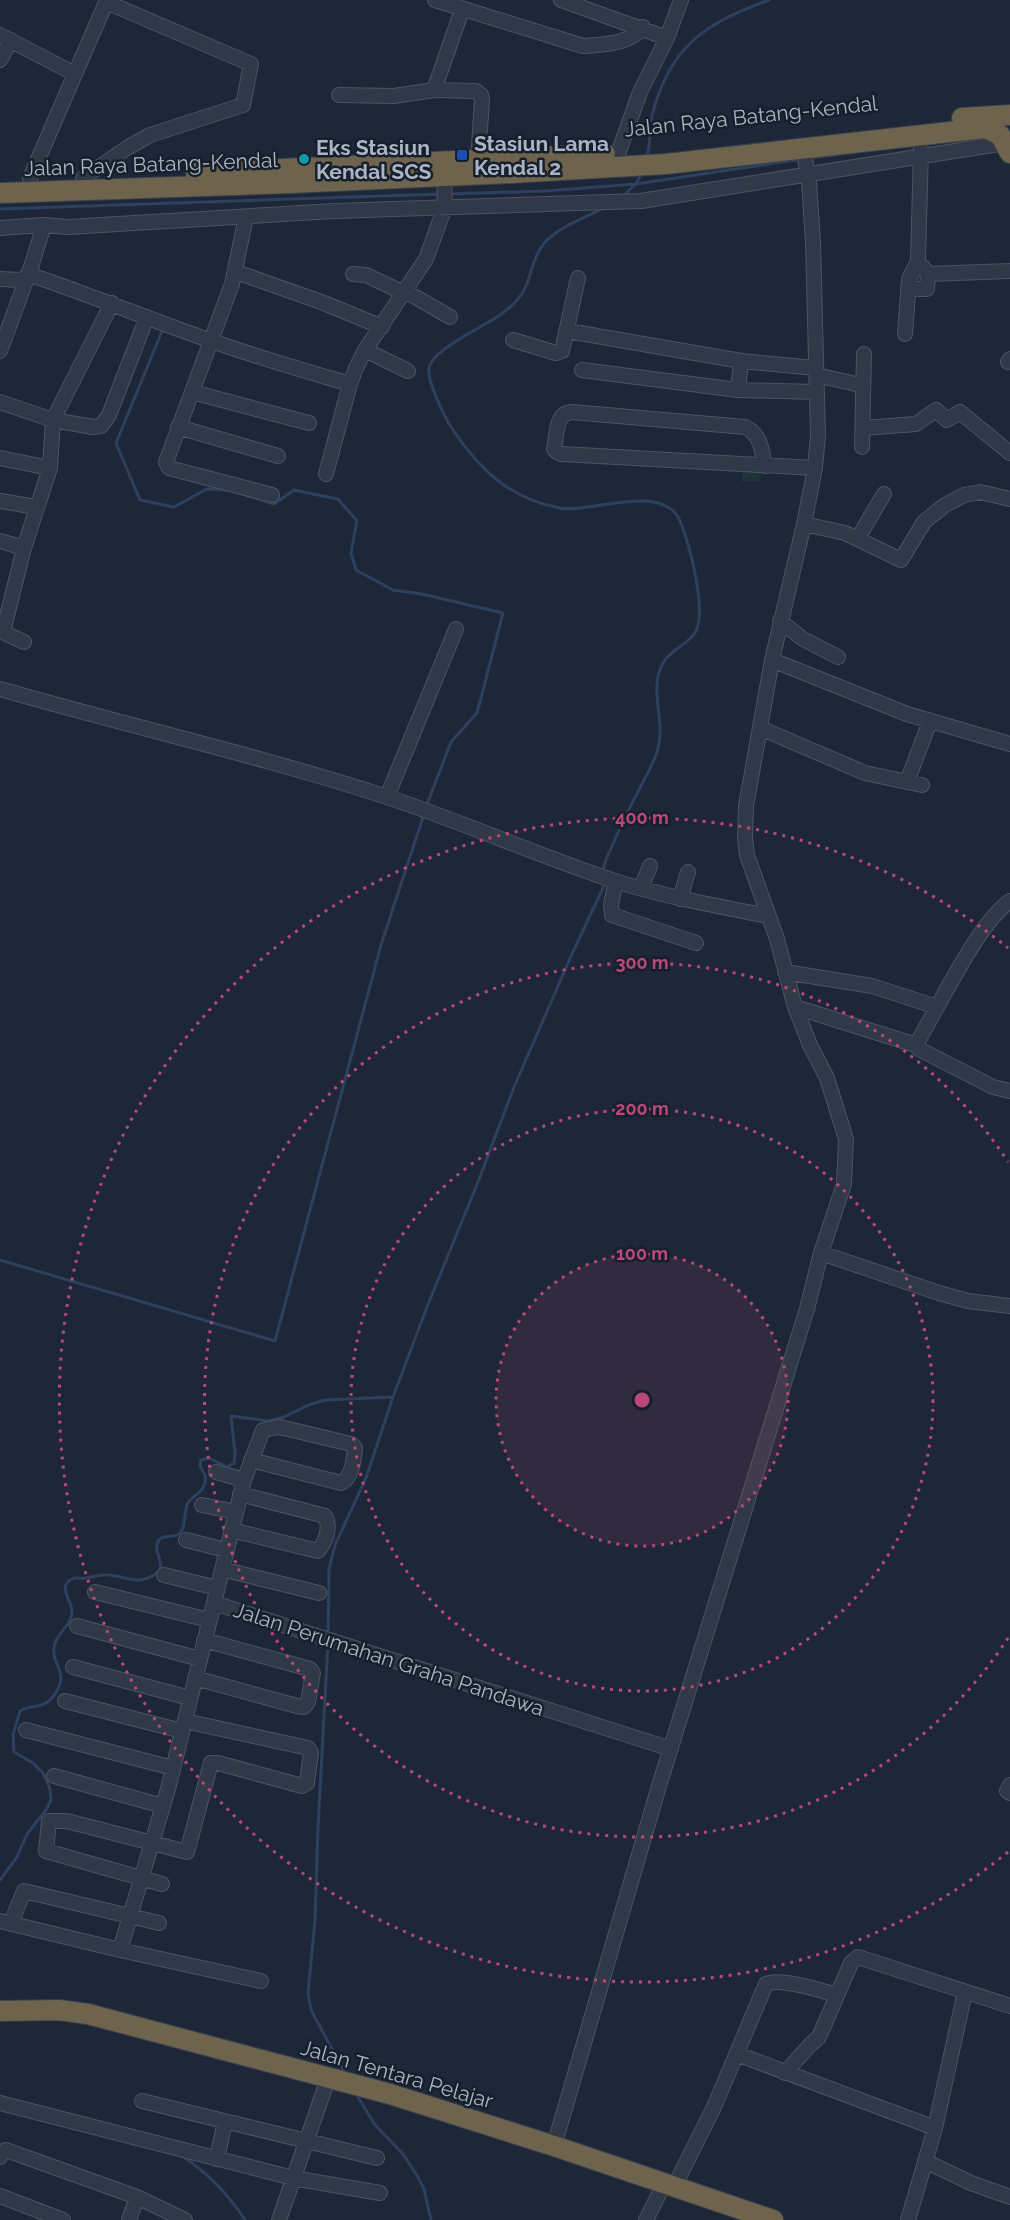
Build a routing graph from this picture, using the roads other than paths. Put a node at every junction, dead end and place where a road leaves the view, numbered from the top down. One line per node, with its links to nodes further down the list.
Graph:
1 (435, 0): 5 (street)
2 (561, 0): 6 (street)
3 (681, 0): 8 (street)
4 (107, 1): 10 (street); 21 (street)
5 (462, 10): 6 (street); 11 (street)
6 (643, 27): 8 (street)
7 (6, 38): 9 (street); 10 (street)
8 (667, 38): 16 (street)
9 (0, 60)
10 (75, 74): 20 (street)
11 (434, 90): 12 (street); 19 (street)
12 (339, 95)
13 (1008, 118): 17 (highway, Jalan Raya Batang-Kendal)
14 (921, 145): 15 (street); 15 (highway, Jalan Raya Batang-Kendal); 18 (highway, Jalan Raya Batang-Kendal); 18 (street); 29 (street)
15 (1008, 148)
16 (623, 158): 17 (highway, Jalan Raya Batang-Kendal); 19 (highway, Jalan Raya Batang-Kendal); 23 (highway, Jalan Raya Batang-Kendal)
17 (665, 158): 18 (highway, Jalan Raya Batang-Kendal)
18 (805, 159): 25 (street); 53 (street)
19 (478, 160): 21 (highway, Jalan Raya Batang-Kendal)
20 (30, 178): 21 (highway, Jalan Raya Batang-Kendal); 22 (highway, Jalan Raya Batang-Kendal)
21 (83, 178)
22 (0, 179)
23 (444, 179): 24 (highway, Jalan Raya Batang-Kendal); 25 (street)
24 (0, 193)
25 (446, 205): 26 (street); 38 (street)
26 (246, 217): 27 (street); 32 (street)
27 (44, 225): 28 (street); 31 (street)
28 (0, 228)
29 (918, 261): 34 (street); 37 (street)
30 (1010, 271): 34 (street)
31 (29, 272): 36 (street); 39 (street); 48 (street)
32 (236, 272): 42 (street); 46 (street)
33 (353, 274): 38 (street)
34 (928, 274): 37 (street)
35 (578, 278): 43 (street)
36 (0, 279)
37 (909, 285): 44 (street)
38 (405, 292): 41 (street); 42 (street)
39 (112, 303): 40 (street); 60 (street)
40 (147, 317): 46 (street); 60 (street)
41 (450, 317)
42 (382, 327): 47 (street)
43 (568, 331): 45 (street); 50 (street)
44 (905, 334)
45 (513, 340)
46 (212, 341): 54 (street); 57 (street)
47 (365, 350): 52 (street); 54 (street)
48 (0, 351)
49 (864, 354): 63 (street)
50 (741, 361): 53 (street); 56 (street)
51 (582, 370): 56 (street)
52 (408, 371)
53 (816, 371): 55 (street); 58 (street)
54 (350, 384): 71 (street)
55 (856, 384)
56 (738, 390): 58 (street)
57 (192, 392): 61 (street); 62 (street)
58 (817, 392): 70 (street)
59 (0, 402): 60 (street)
60 (53, 420): 69 (street)
61 (309, 423)
62 (178, 427): 66 (street); 73 (street)
63 (863, 428): 64 (street); 65 (street)
64 (862, 447)
65 (1010, 453)
66 (278, 456)
67 (0, 458): 69 (street)
68 (765, 466): 68 (street); 70 (street)
69 (50, 468): 76 (street)
70 (815, 468): 77 (street)
71 (326, 474)
72 (885, 494): 78 (street)
73 (272, 495)
74 (1010, 499): 78 (street)
75 (0, 501): 76 (street)
76 (36, 507): 80 (street)
77 (804, 524): 78 (street); 82 (street)
78 (858, 538)
79 (0, 541): 80 (street)
80 (24, 548): 81 (street)
81 (7, 587): 84 (street)
82 (780, 621): 86 (street); 87 (street)
83 (456, 629): 94 (street)
84 (2, 631): 85 (street)
85 (24, 642)
86 (837, 657)
87 (772, 660): 89 (street); 90 (street)
88 (0, 689): 94 (street)
89 (930, 720): 91 (street); 92 (street)
90 (760, 728): 92 (street); 101 (street)
91 (1010, 744)
92 (907, 782): 93 (street)
93 (922, 785)
94 (387, 797): 97 (street)
95 (650, 866): 98 (street)
96 (688, 872): 99 (street)
97 (607, 878): 98 (street); 102 (street)
98 (641, 888): 99 (street)
99 (680, 899): 101 (street)
100 (1010, 900): 105 (street)
101 (768, 916): 103 (street)
102 (696, 943)
103 (785, 972): 104 (street); 105 (street)
104 (795, 1007): 106 (street); 108 (street)
105 (937, 1007): 106 (street)
106 (916, 1045): 107 (street)
107 (1010, 1091)
108 (821, 1253): 109 (street); 135 (street)
109 (1010, 1306)
110 (251, 1460): 110 (street, Jalan Perumahan Graha Pandawa); 112 (street, Jalan Perumahan Graha Pandawa)
111 (216, 1472): 112 (street)
112 (244, 1480): 113 (street, Jalan Perumahan Graha Pandawa)
113 (240, 1494): 115 (street, Jalan Perumahan Graha Pandawa); 116 (street)
114 (202, 1505): 115 (street)
115 (236, 1512): 116 (street, Jalan Perumahan Graha Pandawa)
116 (231, 1530): 118 (street, Jalan Perumahan Graha Pandawa)
117 (186, 1540): 118 (street)
118 (226, 1550): 119 (street, Jalan Perumahan Graha Pandawa)
119 (222, 1569): 121 (street, Jalan Perumahan Graha Pandawa); 123 (street)
120 (164, 1575): 121 (street)
121 (217, 1588): 124 (street, Jalan Perumahan Graha Pandawa)
122 (95, 1592): 125 (street)
123 (318, 1593)
124 (214, 1603): 125 (street); 135 (street, Jalan Perumahan Graha Pandawa)
125 (209, 1620): 127 (street)
126 (77, 1626): 128 (street)
127 (204, 1640): 128 (street); 130 (street)
128 (200, 1659): 130 (street)
129 (73, 1667): 131 (street)
130 (195, 1678): 131 (street)
131 (190, 1698): 133 (street)
132 (65, 1701): 133 (street)
133 (183, 1726): 136 (street); 141 (street)
134 (26, 1730): 136 (street)
135 (671, 1749): 161 (street)
136 (173, 1768): 140 (street)
137 (54, 1776): 140 (street)
138 (1010, 1785): 139 (street)
139 (1010, 1792)
140 (163, 1806): 141 (street)
141 (152, 1843): 142 (street); 142 (street)
142 (141, 1878): 143 (street); 144 (street)
143 (162, 1884)
144 (130, 1916): 145 (street); 146 (street); 147 (street)
145 (5, 1922): 147 (street)
146 (159, 1923)
147 (120, 1950): 148 (street)
148 (261, 1981)
149 (965, 1992): 150 (street); 151 (street); 159 (street)
150 (837, 1995): 153 (street); 154 (street)
151 (1010, 2006)
152 (0, 2011): 155 (highway, Jalan Tentara Pelajar)
153 (737, 2054): 154 (street); 167 (street)
154 (785, 2073): 159 (street)
155 (334, 2081): 160 (street); 161 (highway, Jalan Tentara Pelajar)
156 (142, 2101): 158 (street)
157 (0, 2103): 164 (street)
158 (225, 2121): 160 (street); 164 (street)
159 (934, 2128): 165 (street)
160 (306, 2141): 163 (street); 166 (street)
161 (554, 2146): 167 (highway, Jalan Tentara Pelajar)
162 (0, 2157): 171 (street)
163 (377, 2158)
164 (217, 2159): 166 (street)
165 (925, 2161): 170 (street); 178 (street)
166 (293, 2178): 168 (street); 175 (street)
167 (669, 2186): 176 (street); 177 (highway, Jalan Tentara Pelajar)
168 (380, 2193)
169 (0, 2196): 172 (street)
170 (1010, 2197)
171 (137, 2198): 173 (street); 174 (street)
172 (63, 2220)
173 (129, 2220)
174 (185, 2220)
175 (279, 2220)
176 (646, 2220)
177 (773, 2220)
178 (908, 2220)

